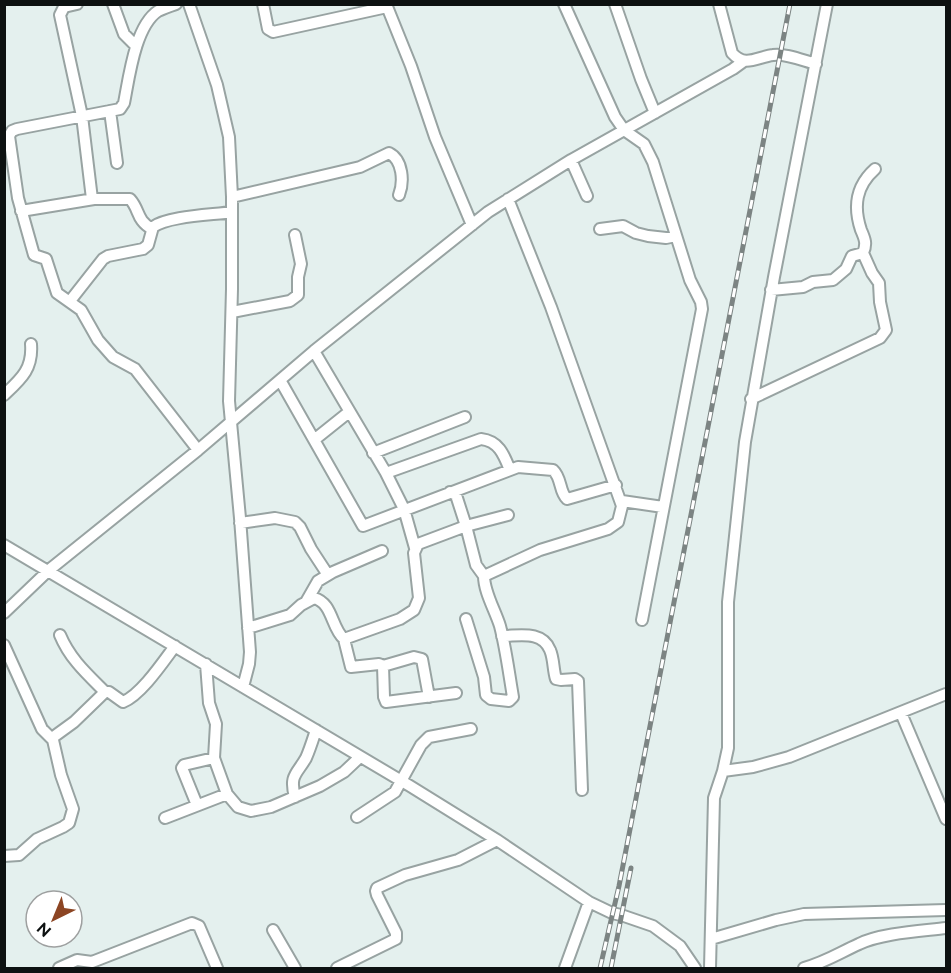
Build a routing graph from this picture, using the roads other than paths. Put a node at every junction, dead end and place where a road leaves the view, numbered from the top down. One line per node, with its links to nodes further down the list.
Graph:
1 (77, 4): 16 (street)
2 (113, 4): 11 (street)
3 (176, 4): 11 (street)
4 (189, 4): 23 (street)
5 (263, 4): 10 (street)
6 (564, 4): 17 (street)
7 (615, 4): 15 (street)
8 (719, 4): 12 (street)
9 (827, 4): 13 (street)
10 (386, 6): 28 (street)
11 (136, 46): 14 (street)
12 (744, 61): 13 (street); 15 (street)
13 (816, 64): 34 (street)
14 (110, 111): 16 (street); 19 (street)
15 (655, 113): 17 (street)
16 (82, 116): 24 (street); 26 (street)
17 (624, 129): 18 (street); 32 (street)
18 (571, 160): 22 (street); 25 (street)
19 (117, 163)
20 (875, 169): 33 (street)
21 (399, 195): 23 (street)
22 (587, 196)
23 (232, 197): 27 (street)
24 (92, 199): 26 (street); 29 (street)
25 (508, 199): 28 (street); 50 (street)
26 (21, 211): 35 (street)
27 (232, 212): 29 (street); 36 (street)
28 (472, 225): 38 (street)
29 (152, 229): 35 (street)
30 (600, 229): 32 (street)
31 (295, 235): 36 (street)
32 (676, 237): 53 (street)
33 (863, 253): 34 (street); 41 (street)
34 (771, 290): 41 (street)
35 (70, 301): 46 (street)
36 (232, 312): 44 (street)
37 (31, 344): 40 (street)
38 (314, 351): 39 (street); 42 (street)
39 (280, 380): 44 (street); 45 (street)
40 (4, 395)
41 (752, 399): 87 (street)
42 (349, 412): 45 (street); 47 (street)
43 (465, 417): 47 (street)
44 (231, 422): 46 (street); 56 (street)
45 (314, 440): 54 (street)
46 (198, 450): 61 (street)
47 (373, 453): 49 (street)
48 (510, 470): 49 (street); 50 (street); 51 (street)
49 (386, 473): 54 (street)
50 (616, 485): 52 (street)
51 (450, 492): 54 (street); 57 (street)
52 (622, 501): 53 (street); 63 (street)
53 (663, 507): 67 (street)
54 (404, 509): 59 (street)
55 (508, 515): 57 (street)
56 (240, 523): 62 (street); 68 (street)
57 (466, 526): 59 (street); 63 (street)
58 (4, 544): 61 (street)
59 (415, 549): 71 (street)
60 (382, 551): 62 (street)
61 (49, 570): 65 (street); 73 (street)
62 (328, 575): 64 (street)
63 (484, 576): 70 (street)
64 (306, 602): 68 (street); 71 (street)
65 (4, 613)
66 (466, 619): 70 (street)
67 (642, 620)
68 (248, 628): 76 (street)
69 (60, 635): 77 (street)
70 (502, 636): 89 (street)
71 (344, 639): 75 (street)
72 (4, 645): 84 (street)
73 (175, 646): 74 (street); 77 (street)
74 (206, 664): 76 (street); 86 (street)
75 (383, 666): 80 (street); 80 (street)
76 (243, 687): 83 (street)
77 (105, 692): 84 (street)
78 (456, 693): 80 (street)
79 (946, 694): 81 (street)
80 (429, 697)
81 (901, 713): 87 (street); 95 (street)
82 (471, 729): 88 (street)
83 (316, 730): 85 (street); 91 (street)
84 (51, 738): 97 (street)
85 (360, 757): 88 (street); 91 (street)
86 (214, 758): 90 (street); 92 (street)
87 (723, 771): 102 (street)
88 (402, 781): 93 (street); 96 (street)
89 (582, 790)
90 (227, 794): 91 (street); 92 (street)
91 (296, 797)
92 (197, 805): 94 (street)
93 (357, 817)
94 (165, 818)
95 (946, 819)
96 (497, 840): 98 (street); 107 (street)
97 (4, 856)
98 (589, 902): 108 (street); 109 (street)
99 (946, 910): 102 (street)
100 (946, 928): 111 (street)
101 (273, 930): 106 (street)
102 (711, 939): 110 (street)
103 (85, 966): 104 (street); 105 (street)
104 (59, 969)
105 (217, 969)
106 (295, 969)
107 (337, 969)
108 (565, 969)
109 (695, 969)
110 (711, 969)
111 (804, 969)

